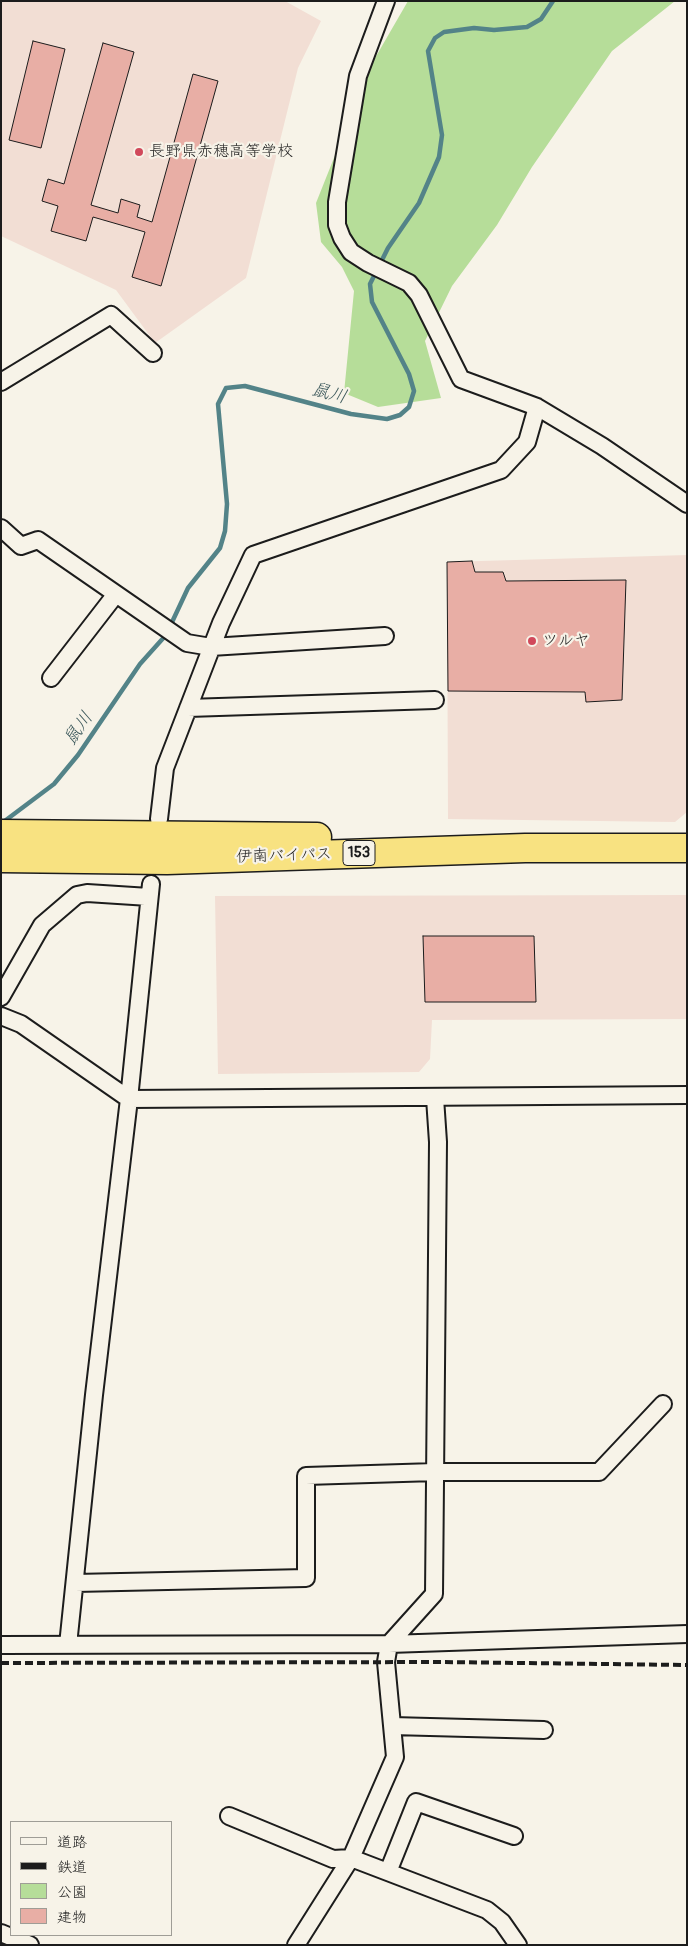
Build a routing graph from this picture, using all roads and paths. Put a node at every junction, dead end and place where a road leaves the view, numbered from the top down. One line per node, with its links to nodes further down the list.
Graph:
1 (386, 1): 4 (street)
2 (152, 353): 3 (street)
3 (1, 382)
4 (536, 407): 5 (street); 9 (street)
5 (687, 504)
6 (1, 528): 7 (street)
7 (116, 594): 9 (street); 10 (street)
8 (385, 636): 9 (street)
9 (212, 647): 12 (street)
10 (51, 678)
11 (435, 700): 12 (street)
12 (188, 708): 13 (street)
13 (159, 819)
14 (1, 834): 16 (highway, 伊南バイパス / 153)
15 (687, 836): 16 (highway, 伊南バイパス / 153)
16 (33, 847): 17 (highway, 伊南バイパス / 153); 18 (highway, 伊南バイパス / 153)
17 (687, 848)
18 (1, 858)
19 (1, 997): 22 (street)
20 (1, 1016): 22 (street)
21 (687, 1095): 23 (street)
22 (128, 1098): 23 (street); 26 (street)
23 (435, 1098): 25 (street)
24 (663, 1404): 25 (street)
25 (435, 1472): 26 (street); 28 (street)
26 (75, 1583): 30 (street)
27 (687, 1634): 28 (street)
28 (389, 1644): 30 (street); 31 (street)
29 (1, 1645): 30 (street)
30 (68, 1645)
31 (392, 1726): 32 (street); 35 (street)
32 (544, 1730)
33 (229, 1816): 35 (street)
34 (514, 1836): 36 (street)
35 (351, 1858): 36 (street); 39 (street)
36 (388, 1872): 40 (street)
37 (1, 1933): 38 (street)
38 (30, 1945)
39 (296, 1945)
40 (518, 1945)

